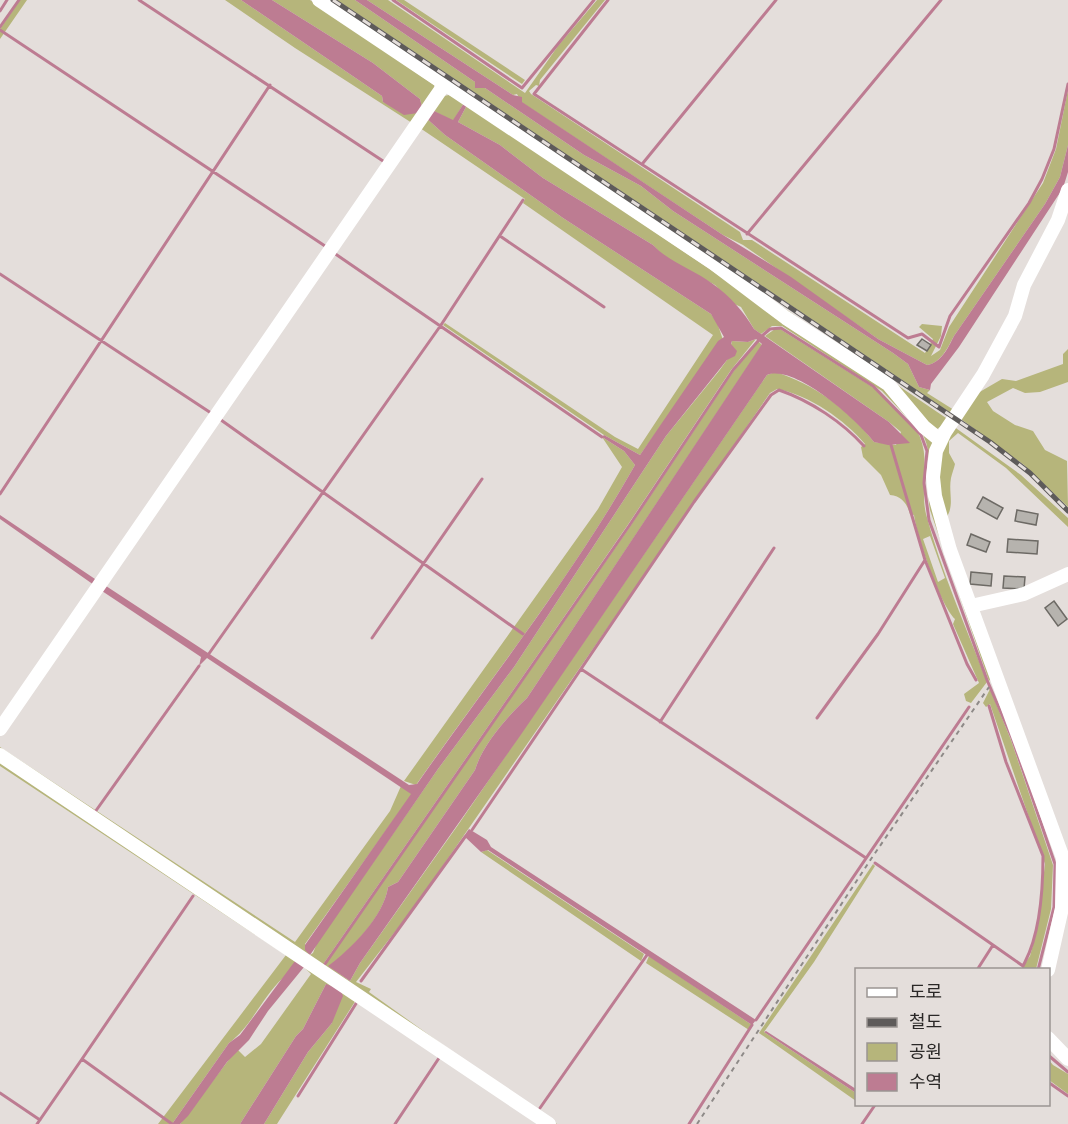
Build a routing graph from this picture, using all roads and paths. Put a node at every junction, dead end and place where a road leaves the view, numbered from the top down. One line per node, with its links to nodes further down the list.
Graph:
1 (319, 0): 2 (street)
2 (444, 85): 4 (street); 8 (street)
3 (1068, 190): 4 (street)
4 (940, 440): 6 (street)
5 (1068, 574): 6 (street)
6 (971, 606): 7 (street)
7 (995, 677): 10 (street); 14 (path)
8 (0, 729)
9 (0, 754): 13 (street)
10 (1048, 968)
11 (1050, 1040): 12 (street)
12 (1068, 1059)
13 (549, 1124)
14 (697, 1124)

